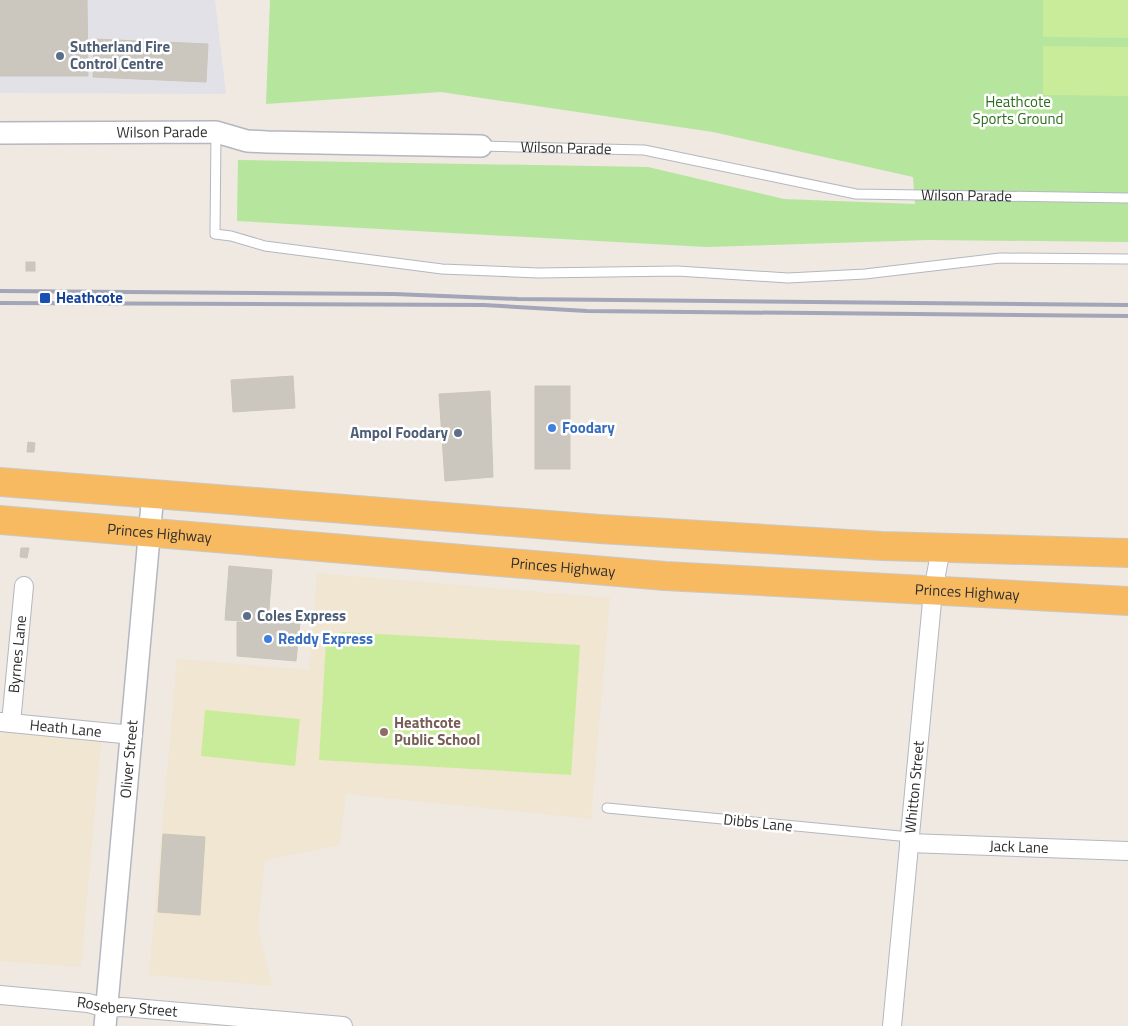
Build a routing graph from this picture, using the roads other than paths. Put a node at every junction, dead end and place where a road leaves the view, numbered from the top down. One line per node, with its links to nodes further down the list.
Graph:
1 (216, 132): 2 (street, Wilson Parade); 3 (street, Wilson Parade); 5 (lane)
2 (0, 133)
3 (480, 146): 4 (lane, Wilson Parade)
4 (1128, 198)
5 (1128, 259)
6 (0, 482): 7 (highway)
7 (153, 493): 9 (street, Oliver Street); 10 (highway)
8 (0, 520): 9 (highway, Princes Highway)
9 (149, 532): 13 (highway, Princes Highway); 16 (street, Oliver Street)
10 (941, 548): 11 (highway); 13 (street, Whitton Street)
11 (1128, 553)
12 (24, 586): 15 (street, Byrnes Lane)
13 (934, 591): 14 (highway, Princes Highway); 18 (street, Whitton Street)
14 (1128, 600)
15 (6, 723): 16 (street, Heath Lane)
16 (132, 735): 21 (street, Oliver Street)
17 (607, 808): 18 (lane, Dibbs Lane)
18 (909, 840): 19 (street, Jack Lane); 23 (street, Whitton Street)
19 (1128, 851)
20 (0, 995): 21 (street, Rosebery Street)
21 (106, 1017): 22 (street, Rosebery Street)
22 (343, 1026)
23 (892, 1026)

